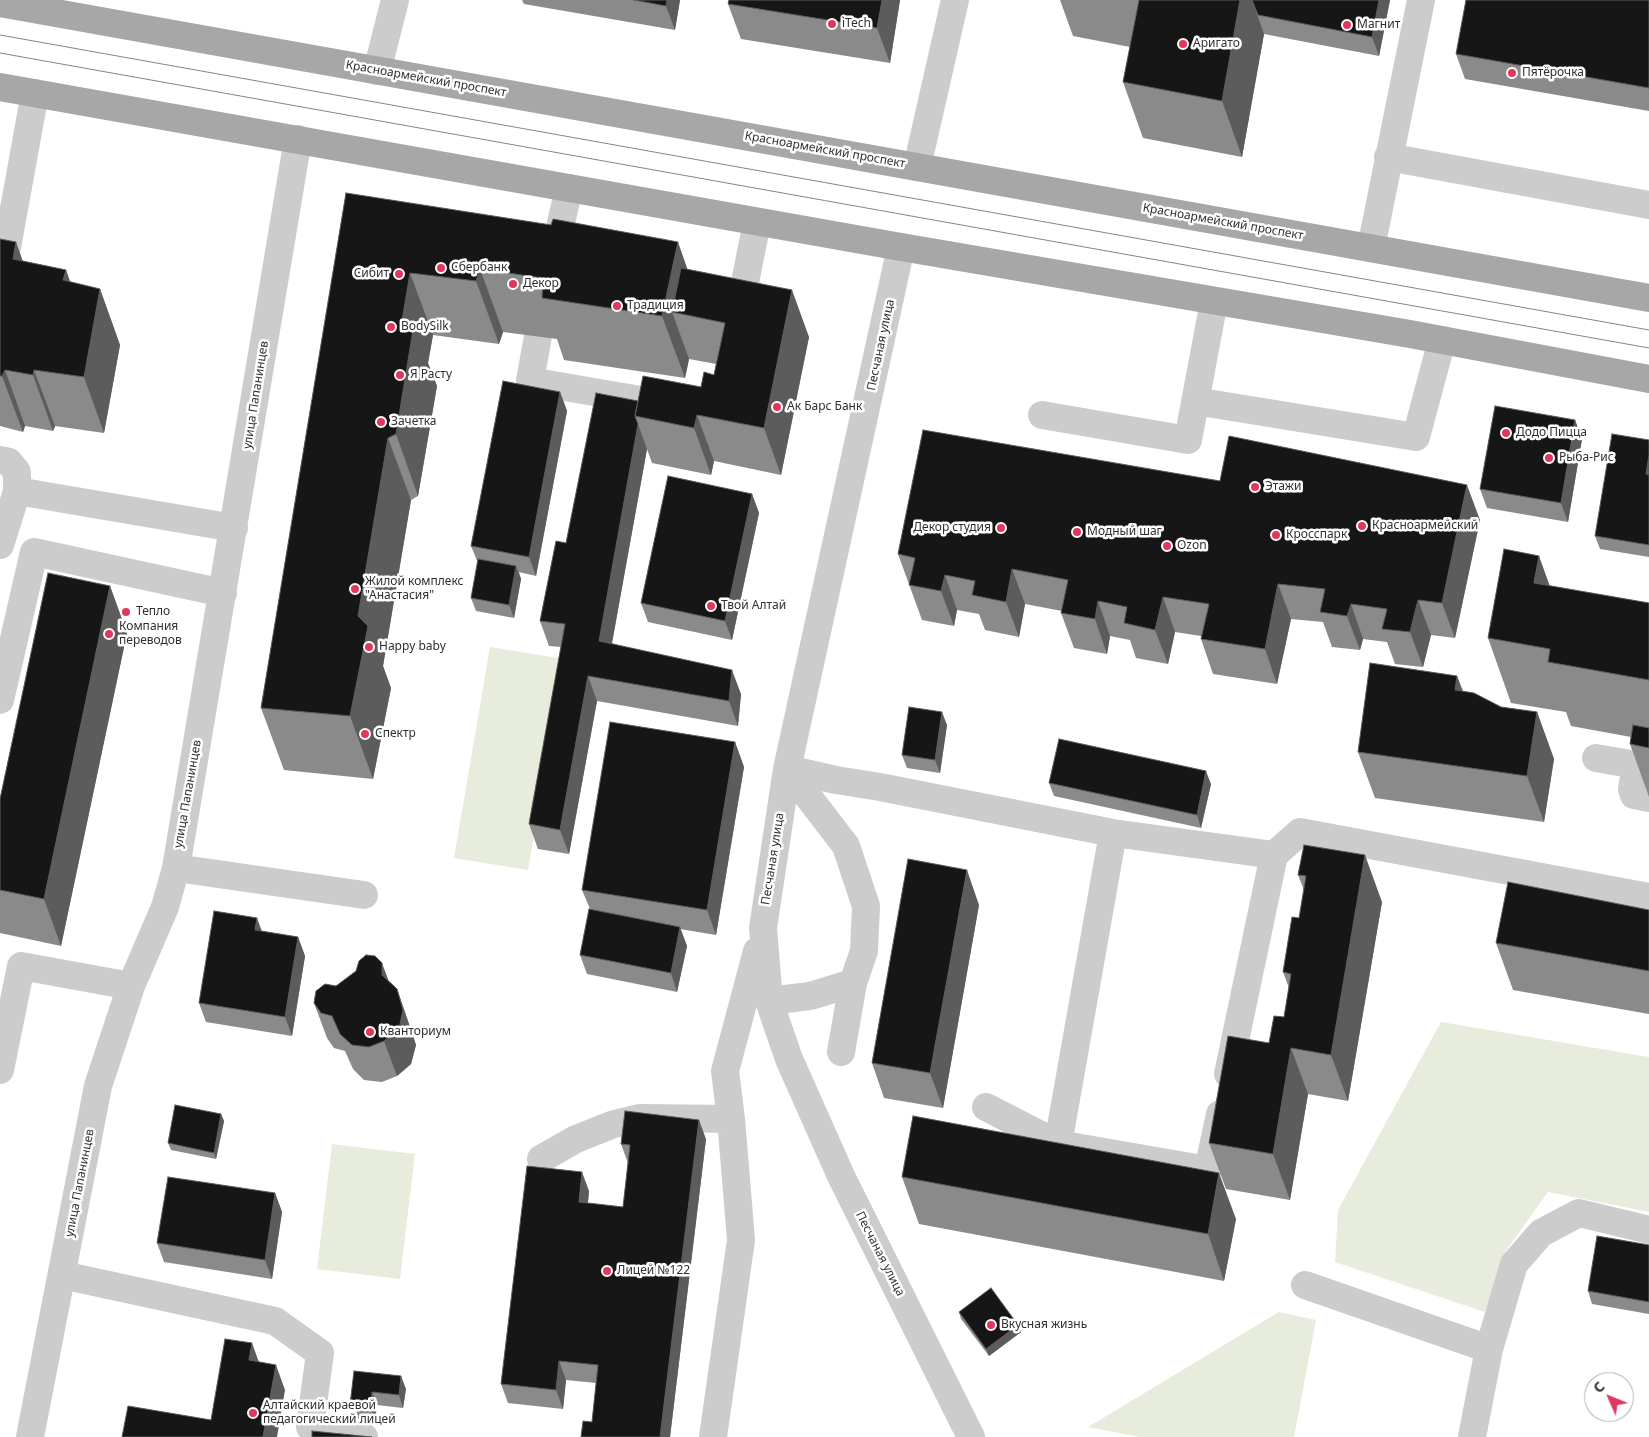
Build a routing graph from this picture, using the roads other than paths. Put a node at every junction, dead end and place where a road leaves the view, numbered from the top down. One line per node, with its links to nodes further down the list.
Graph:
1 (395, 0): 6 (street)
2 (955, 0): 11 (street)
3 (1421, 0): 10 (street)
4 (0, 3): 5 (main road, Красноармейский проспект)
5 (33, 4): 6 (main road, Красноармейский проспект)
6 (378, 71): 11 (main road, Красноармейский проспект)
7 (0, 87): 8 (main road)
8 (35, 93): 9 (main road); 17 (street)
9 (298, 139): 12 (main road); 30 (street, улица Папанинцев)
10 (1388, 157): 13 (street); 16 (street)
11 (917, 167): 16 (main road, Красноармейский проспект)
12 (569, 188): 14 (main road); 18 (street)
13 (1649, 205)
14 (757, 222): 15 (main road); 21 (street)
15 (901, 248): 20 (main road); 36 (street, Песчаная улица)
16 (1371, 248): 19 (main road, Красноармейский проспект)
17 (0, 267)
18 (547, 284)
19 (1649, 298)
20 (1214, 300): 23 (main road); 25 (street)
21 (737, 322)
22 (538, 336): 26 (street)
23 (1442, 340): 24 (main road); 25 (street)
24 (1649, 380)
25 (1196, 401): 27 (street)
26 (704, 411)
27 (1042, 415)
28 (0, 460): 29 (street)
29 (18, 491): 30 (street); 31 (street)
30 (234, 528): 32 (street, улица Папанинцев)
31 (0, 545)
32 (223, 593): 33 (street); 40 (street, улица Папанинцев)
33 (0, 700)
34 (1596, 758): 35 (street)
35 (1642, 766): 37 (street)
36 (787, 769): 38 (street); 43 (street, Песчаная улица); 45 (street)
37 (1649, 798)
38 (1113, 833): 39 (street); 53 (street)
39 (1274, 855): 42 (street); 53 (street)
40 (176, 868): 41 (street); 46 (street, улица Папанинцев)
41 (364, 895)
42 (1649, 897)
43 (763, 928): 47 (street, Песчаная улица); 52 (street)
44 (11, 964): 46 (street); 48 (street)
45 (853, 983): 47 (street); 49 (street)
46 (131, 986): 56 (street, улица Папанинцев)
47 (769, 1001): 63 (street, Песчаная улица)
48 (4, 1029): 50 (street)
49 (841, 1052)
50 (0, 1070)
51 (986, 1107): 53 (street)
52 (731, 1119): 54 (street); 62 (street)
53 (1058, 1144)
54 (541, 1159)
55 (1649, 1230): 58 (street)
56 (62, 1275): 59 (street); 60 (street, улица Папанинцев)
57 (1306, 1285): 58 (street)
58 (1489, 1349): 64 (street)
59 (309, 1432): 61 (street)
60 (30, 1437)
61 (364, 1437)
62 (713, 1437)
63 (971, 1437)
64 (1472, 1437)

